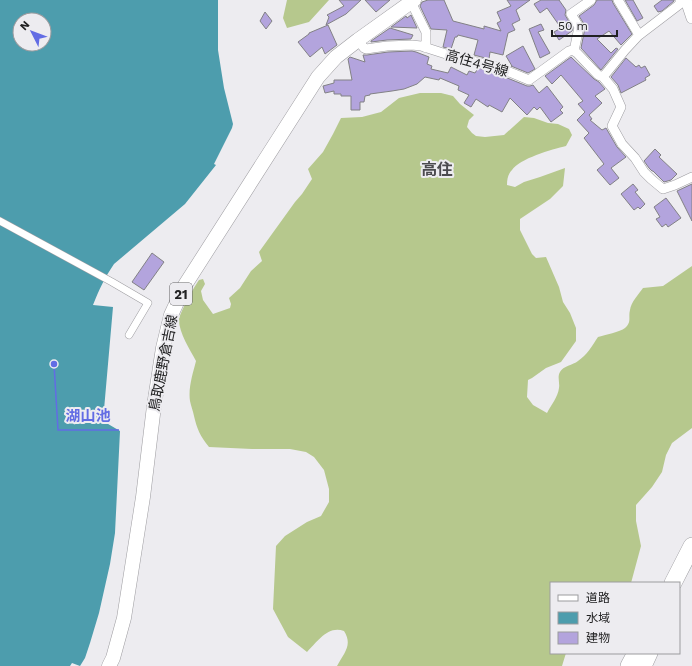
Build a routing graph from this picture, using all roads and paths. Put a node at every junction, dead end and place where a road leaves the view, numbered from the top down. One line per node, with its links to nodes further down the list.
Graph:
1 (591, 0): 10 (street)
2 (618, 0): 7 (street)
3 (680, 0): 7 (street)
4 (686, 0): 6 (street)
5 (412, 1): 8 (main road, 鳥取鹿野倉吉線 / 21); 9 (street)
6 (692, 18)
7 (639, 35): 11 (street)
8 (358, 40): 9 (street, 高住4号線); 21 (main road, 鳥取鹿野倉吉線 / 21)
9 (426, 48): 10 (street, 高住4号線)
10 (574, 51): 11 (street)
11 (603, 77): 12 (street)
12 (692, 177)
13 (0, 221): 14 (street)
14 (129, 335)
15 (692, 546): 17 (highway)
16 (692, 568): 18 (highway)
17 (674, 582)
18 (680, 592)
19 (635, 654): 22 (highway)
20 (649, 654): 23 (highway)
21 (109, 666)
22 (629, 666)
23 (643, 666)

